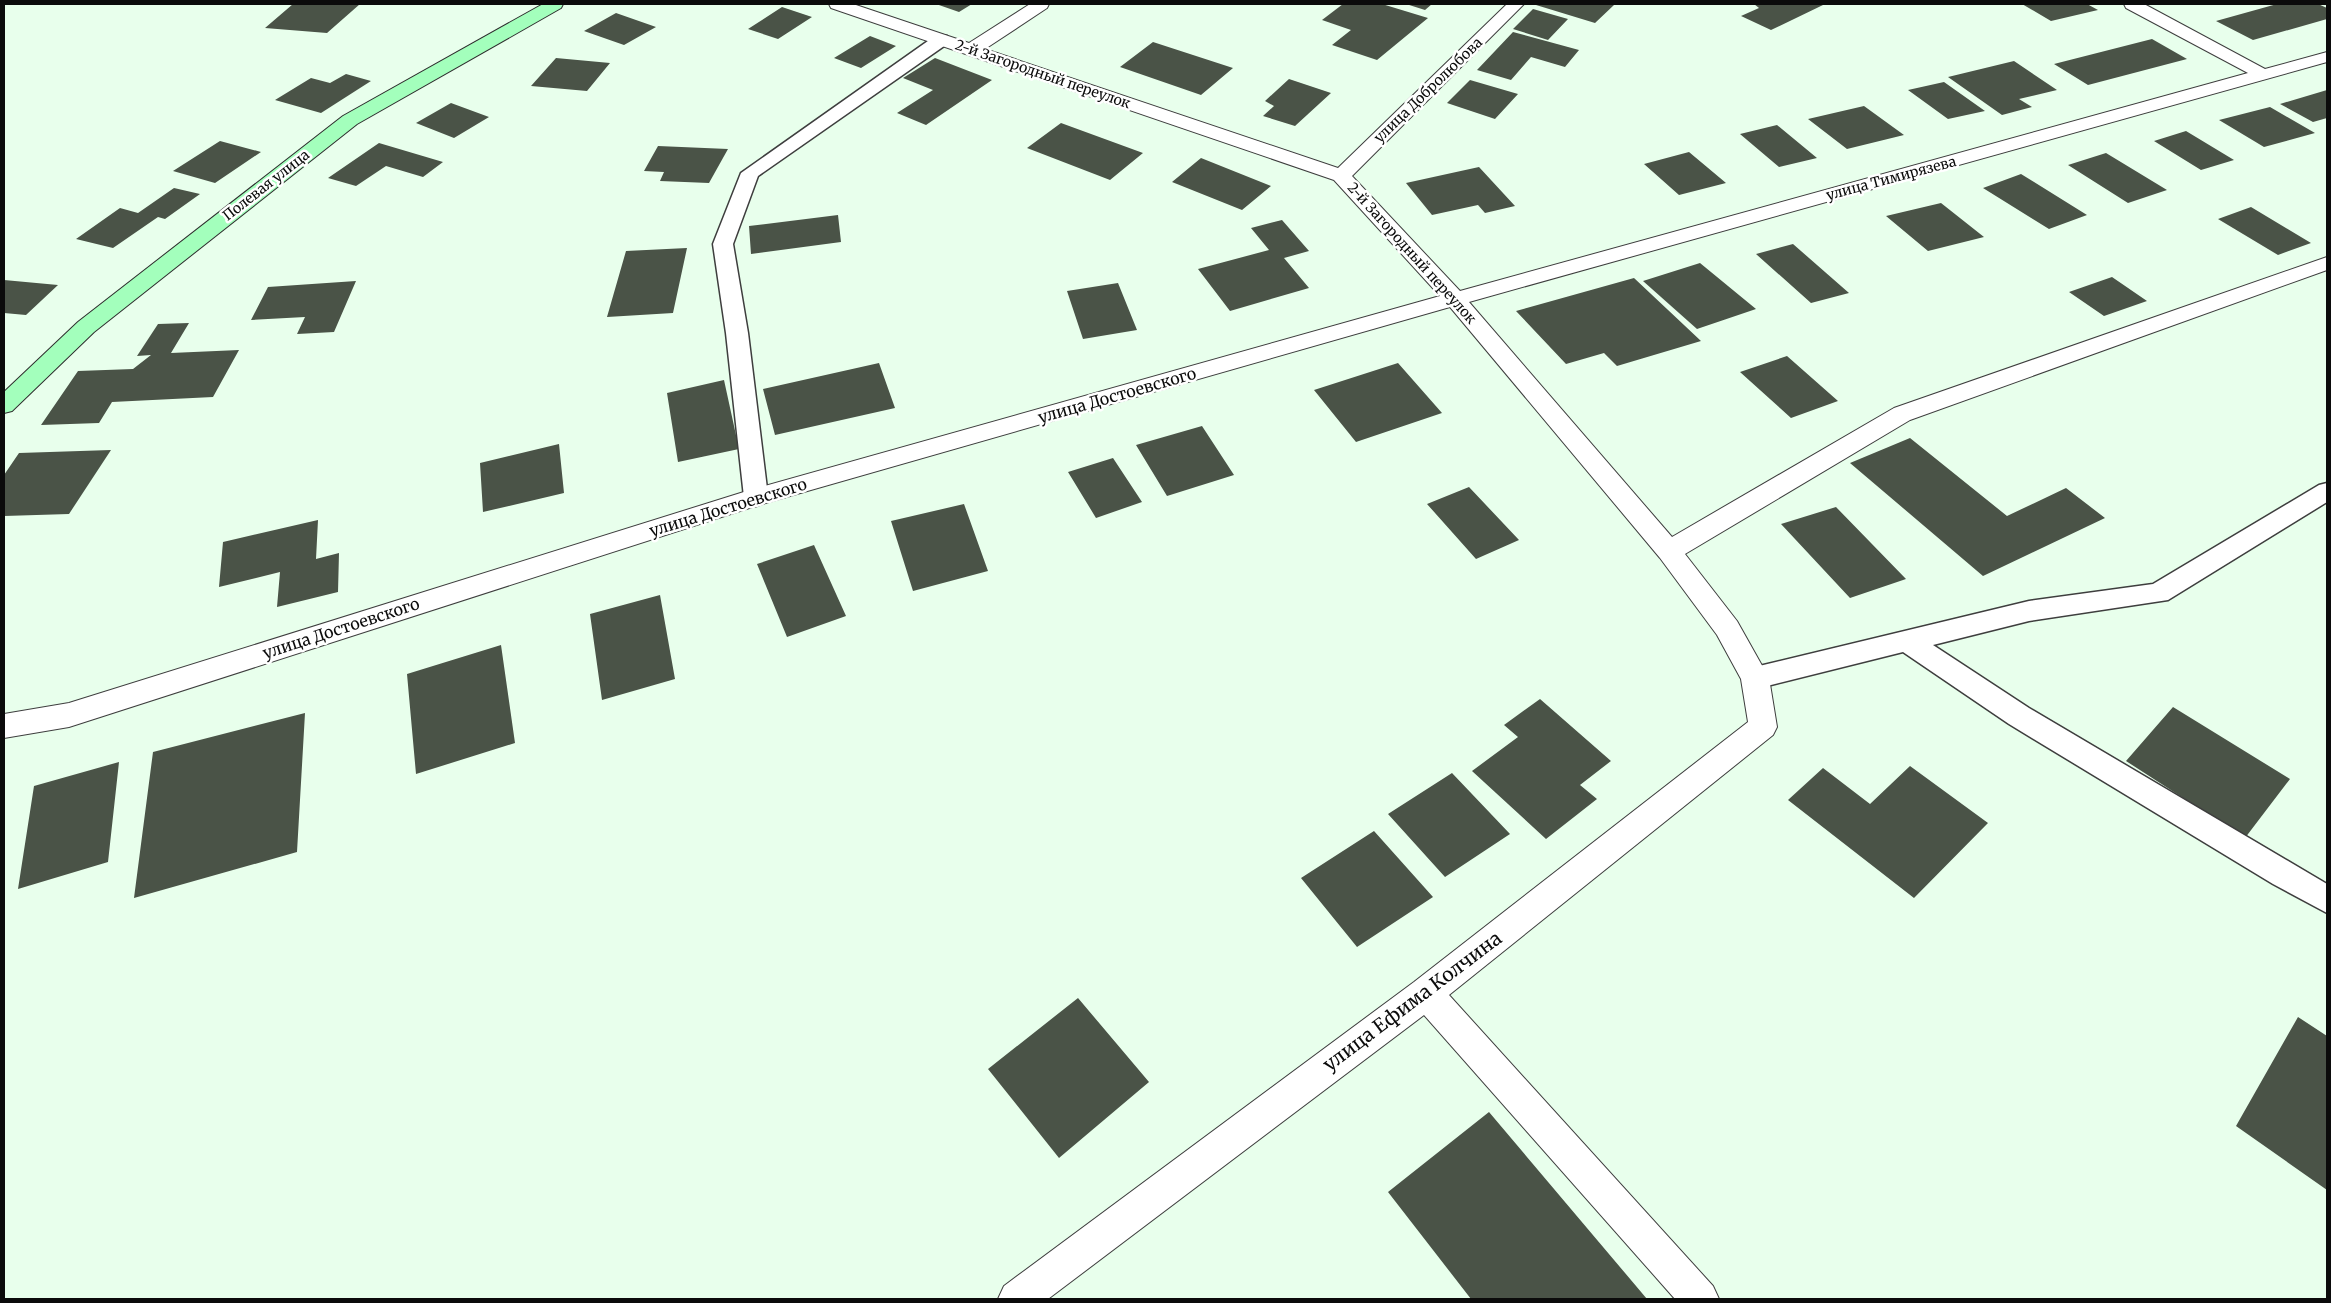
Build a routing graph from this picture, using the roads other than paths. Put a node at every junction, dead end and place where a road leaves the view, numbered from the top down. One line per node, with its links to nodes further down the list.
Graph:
1 (555, 4): 13 (main road, Полевая улица)
2 (838, 4): 6 (street, 2-й Загородный переулок)
3 (1041, 4): 7 (street)
4 (1516, 4): 10 (street, улица Добролюбова)
5 (2132, 4): 9 (street)
6 (941, 40): 7 (street, 2-й Загородный переулок); 15 (lane)
7 (971, 50): 10 (street, 2-й Загородный переулок)
8 (2327, 57): 9 (street, улица Тимирязева)
9 (2264, 75): 12 (street, улица Тимирязева)
10 (1341, 176): 12 (street, 2-й Загородный переулок)
11 (2327, 264): 16 (street)
12 (1455, 299): 15 (street, улица Достоевского); 16 (street, 2-й Загородный переулок)
13 (4, 405)
14 (2327, 491): 17 (lane)
15 (756, 497): 19 (street, улица Достоевского)
16 (1669, 551): 18 (street, 2-й Загородный переулок)
17 (1908, 641): 18 (lane); 20 (lane)
18 (1755, 678): 21 (street, улица Ефима Колчина)
19 (4, 726)
20 (2327, 899)
21 (1426, 993): 22 (street, улица Ефима Колчина); 23 (street)
22 (1017, 1299)
23 (1700, 1299)

